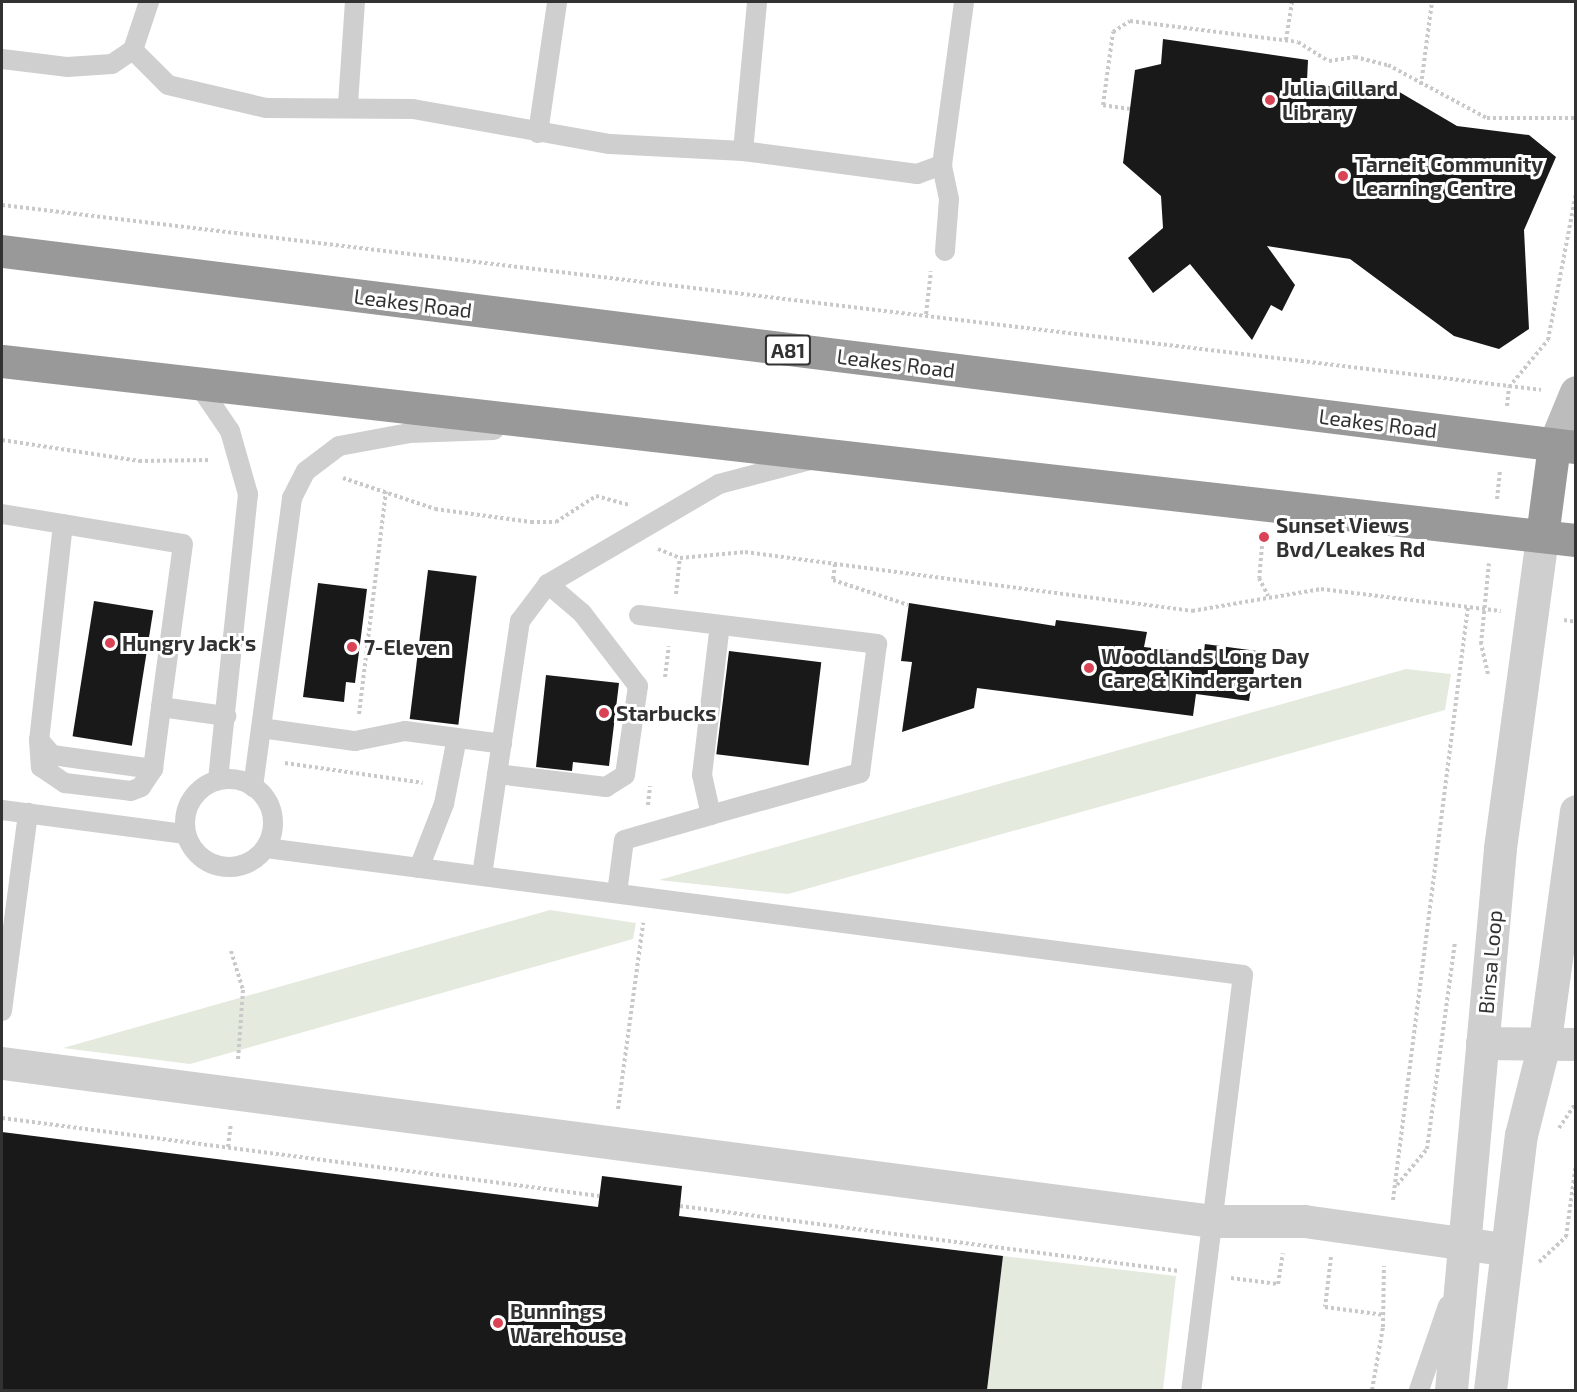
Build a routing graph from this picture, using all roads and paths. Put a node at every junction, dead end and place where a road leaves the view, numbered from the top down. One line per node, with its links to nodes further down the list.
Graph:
1 (149, 2): 9 (lane)
2 (355, 2): 12 (lane)
3 (557, 2): 15 (lane)
4 (757, 2): 16 (lane)
5 (964, 2): 17 (lane)
6 (1292, 2): 8 (path)
7 (1432, 2): 11 (path)
8 (1286, 40): 11 (path); 13 (path)
9 (133, 50): 10 (lane); 12 (lane)
10 (2, 59)
11 (1421, 85): 14 (path)
12 (348, 105): 15 (lane)
13 (1130, 109)
14 (1575, 118)
15 (538, 133): 16 (lane)
16 (743, 151): 17 (lane)
17 (942, 165): 21 (lane)
18 (1575, 193): 22 (path)
19 (2, 205): 22 (path)
20 (2, 251): 28 (highway, Leakes Road / A81)
21 (945, 251): 22 (path)
22 (926, 314)
23 (2, 361): 24 (highway)
24 (200, 387): 26 (highway); 30 (lane)
25 (1575, 392): 28 (street)
26 (556, 427): 29 (highway); 31 (lane)
27 (2, 440): 30 (path)
28 (1565, 446): 36 (highway)
29 (824, 456): 35 (lane); 36 (highway)
30 (242, 461): 48 (lane)
31 (306, 471): 32 (path); 49 (lane)
32 (386, 492): 35 (path); 51 (path)
33 (2, 514): 34 (lane)
34 (63, 524): 47 (lane); 47 (lane)
35 (646, 526): 39 (path); 40 (lane)
36 (1542, 536): 37 (highway); 71 (street, Binsa Loop)
37 (1575, 540)
38 (1262, 546): 41 (path)
39 (835, 564): 41 (path); 42 (path)
40 (548, 584): 52 (lane); 54 (lane)
41 (1268, 596): 43 (path)
42 (908, 605)
43 (1468, 606): 46 (path); 78 (path)
44 (639, 615): 45 (lane)
45 (720, 625): 60 (lane); 60 (lane)
46 (1488, 686)
47 (161, 707): 48 (lane)
48 (226, 716): 55 (lane)
49 (261, 728): 51 (lane); 56 (lane)
50 (457, 738): 51 (lane); 52 (lane); 63 (lane)
51 (355, 741): 53 (path)
52 (502, 744): 54 (lane)
53 (351, 774)
54 (498, 774): 64 (lane)
55 (218, 780): 56 (lane); 61 (lane)
56 (253, 787): 62 (lane)
57 (2, 810): 59 (lane)
58 (1575, 811): 70 (street)
59 (28, 813): 61 (lane); 69 (lane)
60 (711, 815): 65 (lane)
61 (185, 834): 62 (lane)
62 (266, 848): 63 (lane)
63 (419, 868): 64 (lane)
64 (482, 875): 65 (lane)
65 (617, 893): 66 (lane)
66 (647, 897): 75 (path); 81 (lane)
67 (1455, 940): 78 (path)
68 (231, 951): 73 (path)
69 (2, 1011)
70 (1560, 1042): 71 (street); 84 (street)
71 (1482, 1043): 86 (street, Binsa Loop)
72 (2, 1063): 73 (street)
73 (236, 1093): 75 (street); 76 (path)
74 (2, 1118): 76 (path)
75 (613, 1143): 81 (street)
76 (228, 1147): 79 (path)
77 (1575, 1163): 87 (path)
78 (1397, 1185): 82 (path)
79 (600, 1196)
80 (680, 1206): 88 (path)
81 (1212, 1221): 82 (street); 88 (lane)
82 (1385, 1231): 86 (street); 89 (path)
83 (1293, 1248): 88 (path)
84 (1504, 1249): 86 (street); 94 (street)
85 (1322, 1252): 89 (path)
86 (1461, 1252): 92 (lane); 93 (street, Binsa Loop)
87 (1534, 1266)
88 (1205, 1275): 90 (lane)
89 (1384, 1315): 91 (path)
90 (1191, 1390)
91 (1372, 1390)
92 (1419, 1390)
93 (1451, 1390)
94 (1490, 1390)

